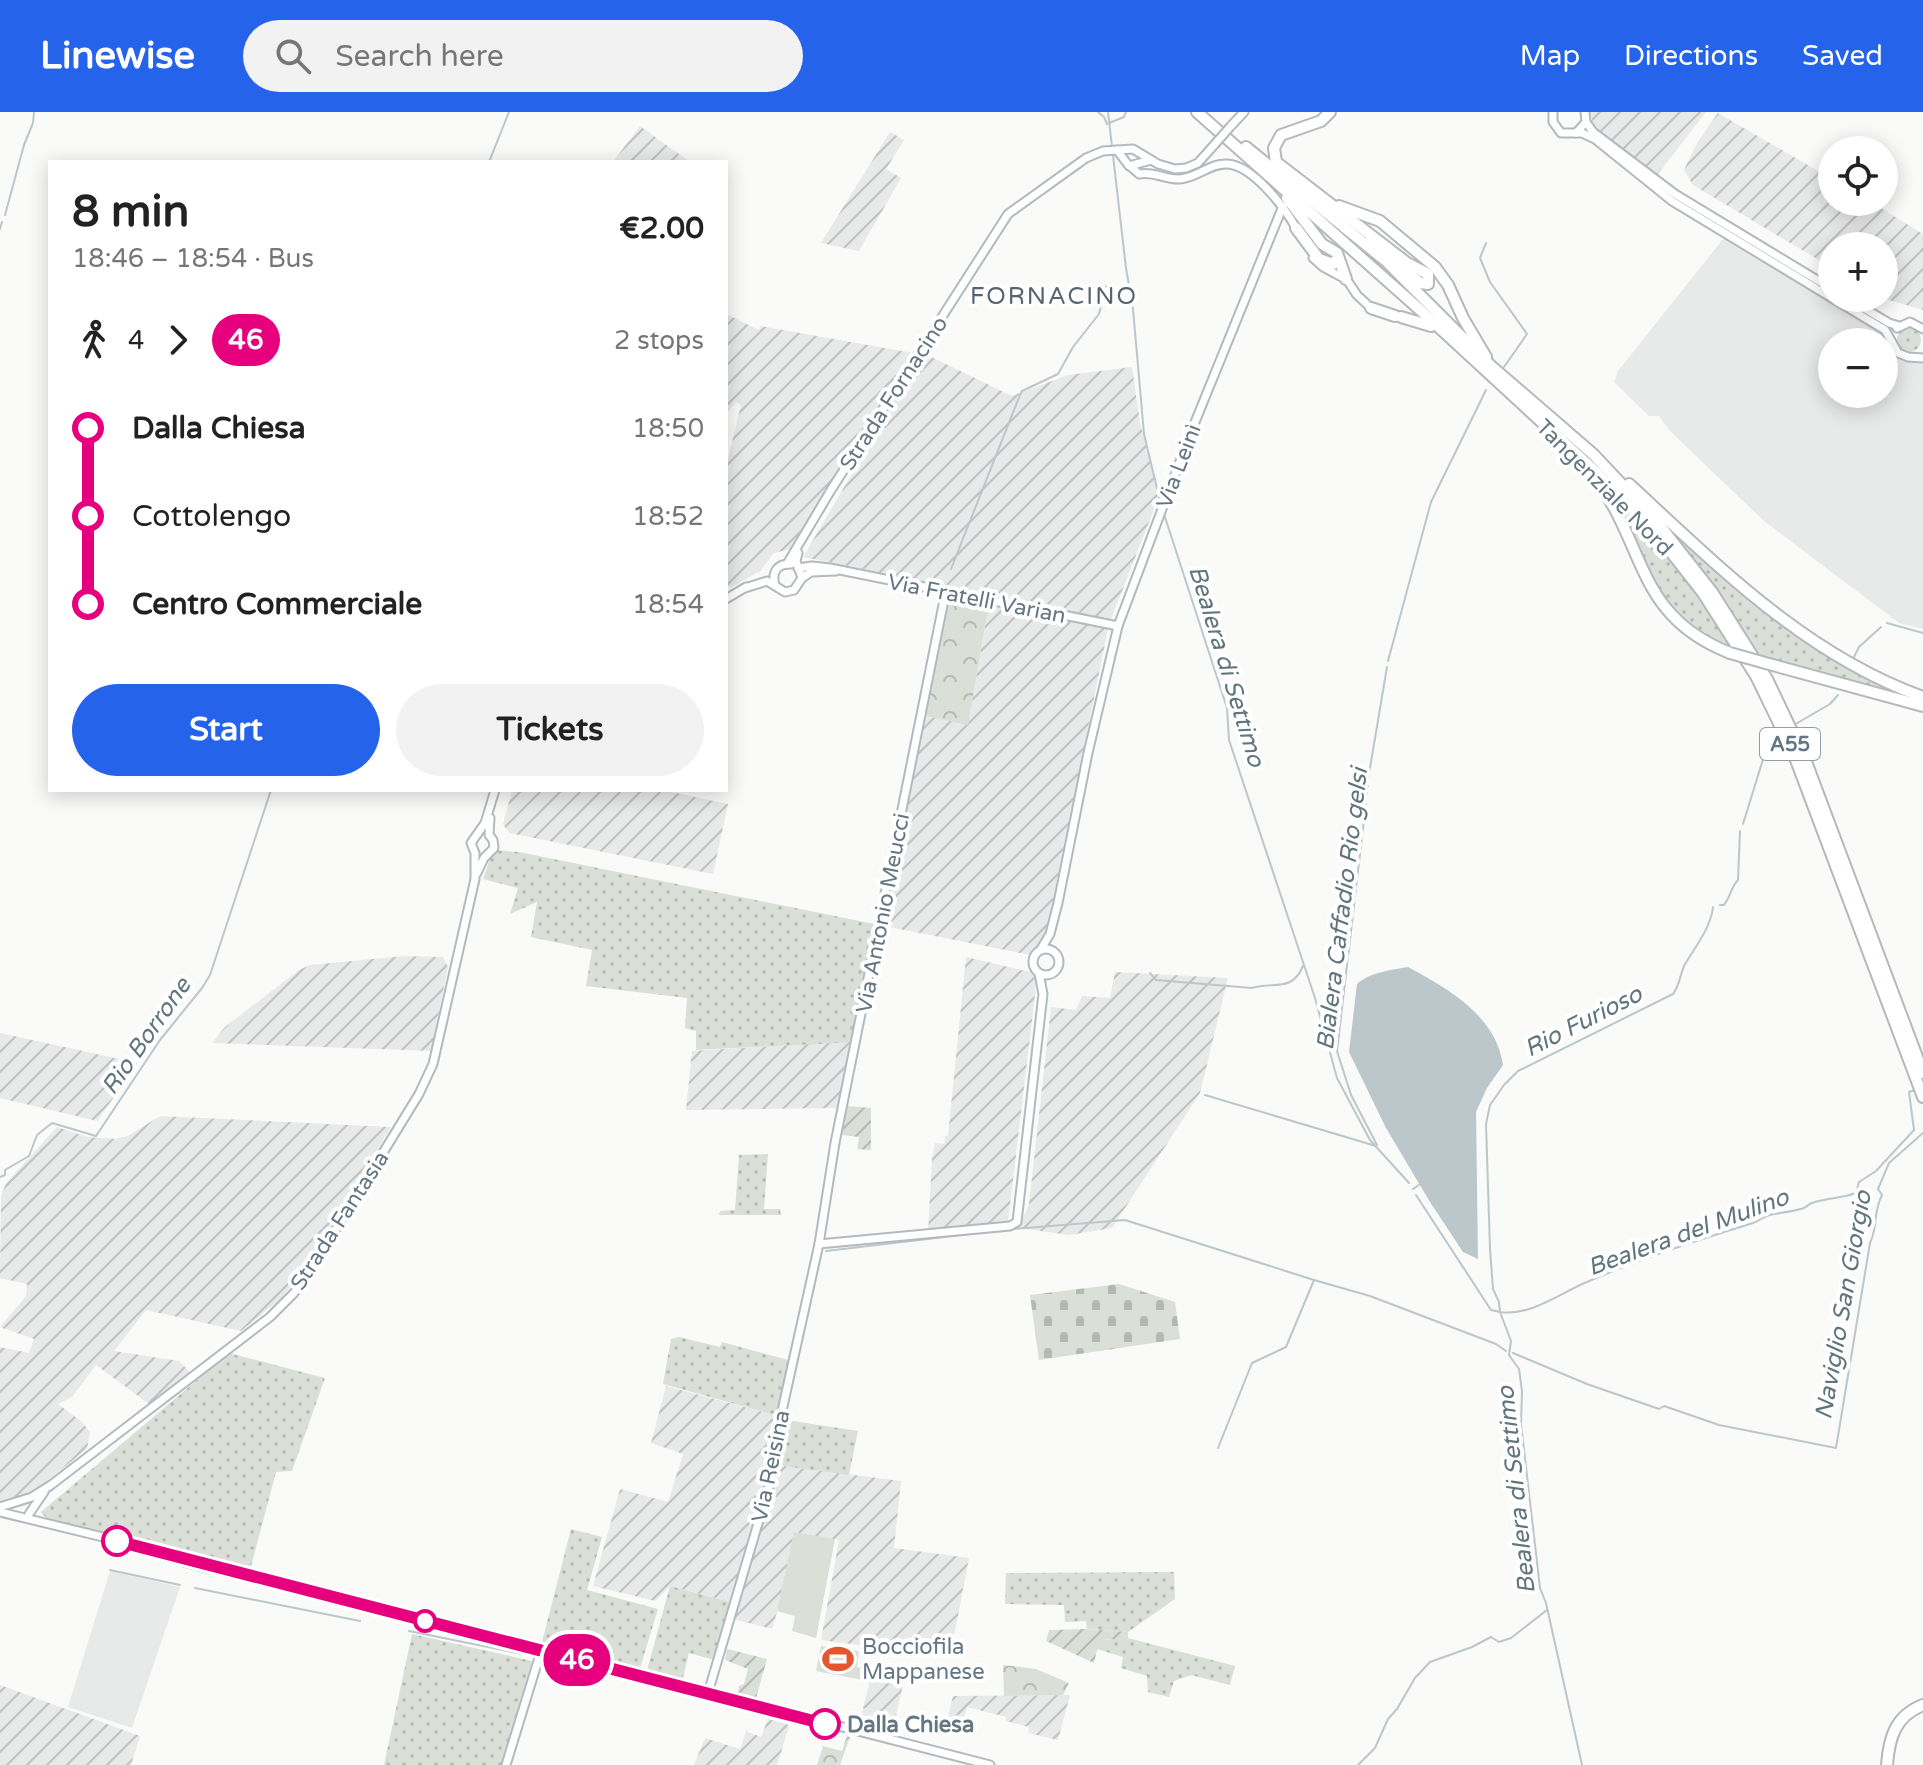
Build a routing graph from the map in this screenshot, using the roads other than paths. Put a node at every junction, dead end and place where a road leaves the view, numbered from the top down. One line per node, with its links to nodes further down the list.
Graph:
1 (1197, 112): 13 (highway)
2 (1207, 112): 16 (highway)
3 (1244, 112): 11 (street, bridge)
4 (1330, 112): 14 (highway)
5 (1552, 112): 8 (street)
6 (1585, 112): 7 (street)
7 (1586, 122): 8 (street); 20 (street)
8 (1576, 133): 22 (street)
9 (1117, 152): 10 (street); 12 (street); 37 (street, Strada Fornacino)
10 (1138, 152): 11 (street); 12 (street)
11 (1151, 160): 12 (street)
12 (1135, 164): 15 (street)
13 (1273, 181): 18 (highway); 33 (highway, Tangenziale Nord / A55)
14 (1326, 200): 21 (highway); 34 (highway)
15 (1283, 206): 17 (street); 45 (street, Via Leinì)
16 (1335, 218): 21 (highway); 26 (highway, Tangenziale Nord / A55)
17 (1296, 228): 18 (highway); 19 (street)
18 (1338, 258): 19 (highway)
19 (1346, 279): 23 (street)
20 (1818, 281)
21 (1422, 285): 26 (highway)
22 (1818, 290)
23 (1371, 308): 33 (highway)
24 (1855, 312): 28 (street)
25 (1871, 312): 27 (street)
26 (1442, 316): 34 (highway, Tangenziale Nord / A55)
27 (1899, 326): 29 (street)
28 (1882, 328)
29 (1923, 329)
30 (1923, 350): 32 (street)
31 (1898, 353): 32 (street)
32 (1919, 357)
33 (1476, 363): 35 (highway, Tangenziale Nord / A55)
34 (1491, 366): 36 (highway, Tangenziale Nord / A55)
35 (1566, 444): 47 (highway, A55, bridge); 62 (highway, Tangenziale Nord / A55)
36 (1593, 454): 46 (highway, A55); 61 (highway, Tangenziale Nord / A55)
37 (802, 540): 38 (street, Strada Fornacino); 39 (street, Strada Fornacino)
38 (787, 564): 39 (street); 42 (street)
39 (798, 568): 40 (street, Via Fratelli Varian); 41 (street)
40 (836, 571): 41 (street, Via Fratelli Varian); 43 (street, Via Fratelli Varian)
41 (802, 578): 42 (street)
42 (774, 580): 44 (street)
43 (946, 590): 45 (street, Via Fratelli Varian); 63 (street, Via Antonio Meucci)
44 (728, 598)
45 (1118, 626): 55 (street, Via Leinì)
46 (1923, 697)
47 (1923, 706)
48 (496, 792): 50 (street)
49 (496, 792): 51 (street)
50 (477, 834): 51 (street); 52 (street)
51 (489, 835): 53 (street)
52 (475, 853): 53 (street); 54 (street)
53 (485, 856): 54 (street)
54 (475, 879): 64 (street, Strada Fantasia)
55 (1050, 934): 56 (street); 57 (street)
56 (1041, 949): 57 (street); 58 (street)
57 (1053, 950): 59 (street)
58 (1039, 973): 59 (street); 60 (street)
59 (1052, 974): 60 (street)
60 (1043, 994): 63 (street)
61 (1923, 1073)
62 (1923, 1097)
63 (820, 1240): 70 (street, Via Reisina)
64 (51, 1485): 65 (street, Strada Fantasia); 67 (street, Strada Fantasia)
65 (32, 1497): 66 (street, Strada Fantasia); 67 (street)
66 (1, 1513): 67 (street)
67 (31, 1513): 68 (street); 68 (street)
68 (43, 1522): 69 (street)
69 (541, 1651): 70 (street); 72 (street)
70 (708, 1693): 73 (street)
71 (1923, 1705): 74 (highway)
72 (506, 1765)
73 (990, 1765)
74 (1887, 1765)

